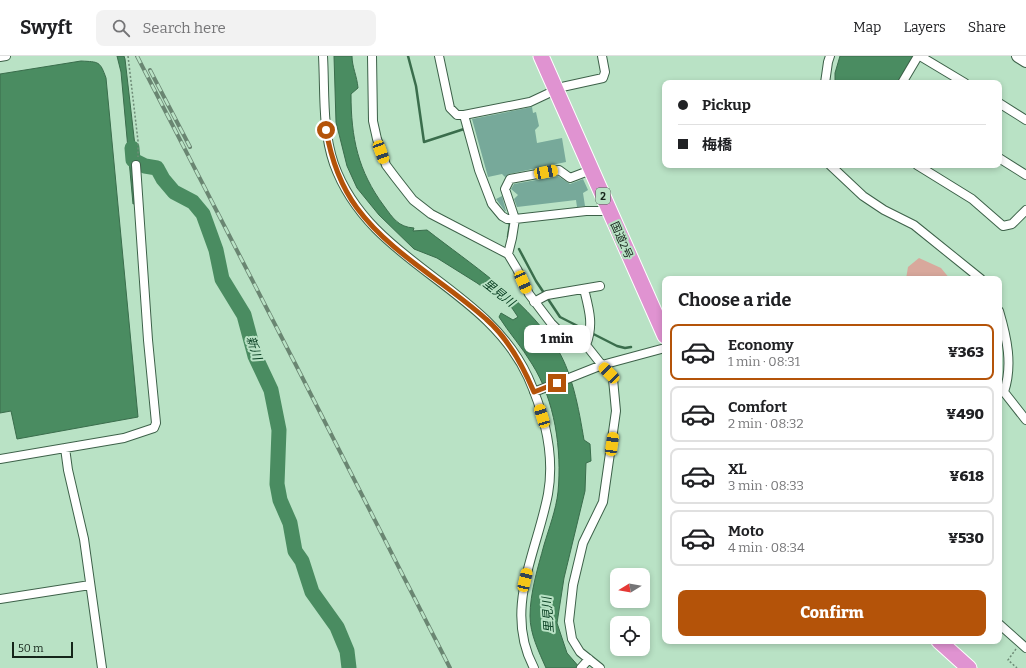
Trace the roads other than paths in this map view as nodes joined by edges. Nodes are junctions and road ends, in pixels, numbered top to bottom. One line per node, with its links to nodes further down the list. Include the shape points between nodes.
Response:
1 (6, 56): 10 (street)
2 (323, 56): 39 (street, via 326,130 334,163 347,193 384,239 487,320 519,361)
3 (372, 56): 28 (street, via 373,122 386,164 413,200 431,214)
4 (439, 56): 17 (street, via 450,108 457,115)
5 (541, 56): 15 (highway, 国道2号 / 2)
6 (602, 56): 15 (street, via 605,72 603,78)
7 (830, 56): 12 (street)
8 (919, 56): 13 (street); 14 (street)
9 (1018, 56): 11 (street)
10 (0, 57)
11 (1026, 61)
12 (825, 80)
13 (904, 80)
14 (960, 80)
15 (555, 89): 17 (street, via 530,102); 23 (highway, 国道2号 / 2)
16 (1002, 105): 18 (street)
17 (464, 115): 27 (street, via 492,204 502,216)
18 (1026, 120)
19 (1002, 160): 24 (street)
20 (136, 163): 41 (street, via 156,423 154,428 124,438)
21 (833, 168): 29 (street, via 863,196 914,225)
22 (922, 168): 26 (street, via 972,199 1003,226 1012,224)
23 (591, 170): 25 (highway, 国道2号 / 2); 27 (street, via 570,178 559,170 510,179 505,189)
24 (1026, 175)
25 (610, 211): 27 (street, via 586,211); 34 (highway, 国道2号 / 2)
26 (1024, 215)
27 (515, 219): 28 (street)
28 (508, 254): 32 (street)
29 (976, 276)
30 (600, 286): 31 (street)
31 (584, 289): 32 (street, via 545,296); 35 (street, via 591,321)
32 (534, 302): 35 (street, via 560,332)
33 (1002, 324): 38 (street, via 1009,356 1007,382)
34 (662, 329)
35 (586, 345): 37 (street)
36 (662, 349): 37 (street)
37 (598, 366): 39 (street); 48 (street, via 613,379 616,411 603,502 583,543 573,584 569,621 572,639)
38 (1002, 391): 40 (street)
39 (535, 392): 50 (street, via 548,439 549,474 544,511 522,594 523,637)
40 (1026, 420)
41 (65, 448): 42 (street); 43 (street, via 84,539)
42 (0, 459)
43 (90, 585): 44 (street); 49 (street)
44 (0, 599)
45 (1002, 627): 47 (street)
46 (942, 644): 52 (highway)
47 (1023, 646)
48 (585, 664): 51 (street)
49 (102, 668)
50 (534, 668)
51 (600, 668)
52 (969, 668)

